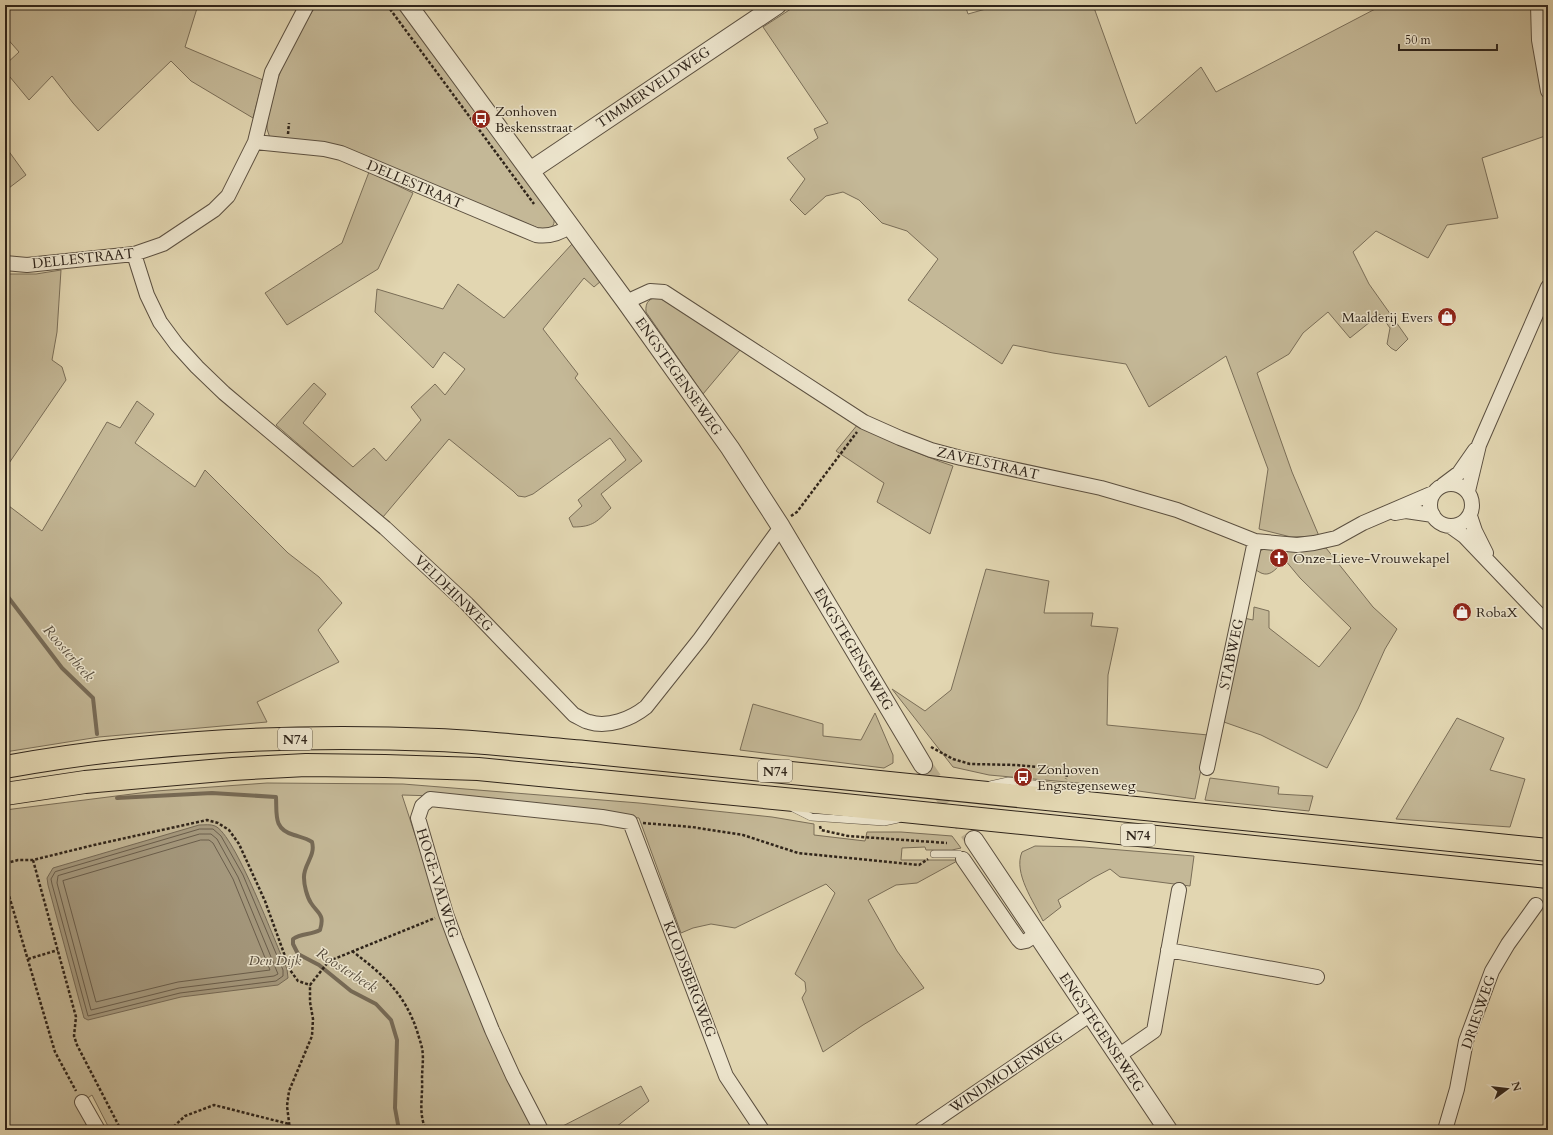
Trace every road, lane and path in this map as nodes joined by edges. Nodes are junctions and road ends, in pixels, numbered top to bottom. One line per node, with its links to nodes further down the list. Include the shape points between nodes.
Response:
1 (307, 5): 6 (street, DELLESTRAAT, via 272,72)
2 (408, 5): 7 (street, ENGSTEGENSEWEG)
3 (777, 5): 7 (street, TIMMERVELDWEG)
4 (1538, 5): 5 (street, via 1539,40)
5 (1548, 91)
6 (255, 142): 8 (street, DELLESTRAAT, via 341,153 536,235 560,233); 9 (street, DELLESTRAAT, via 228,196 214,210 163,244)
7 (530, 171): 8 (street, ENGSTEGENSEWEG)
8 (570, 226): 12 (street, ENGSTEGENSEWEG)
9 (134, 254): 10 (street, DELLESTRAAT, via 27,265); 21 (street, VELDHINWEG, via 147,295 160,322 196,367 386,528 467,604 574,715 589,722 605,724 622,720 646,707 700,639)
10 (5, 263)
11 (1548, 287): 14 (street)
12 (626, 302): 13 (street, ZAVELSTRAAT, via 650,291 664,292); 21 (street, ENGSTEGENSEWEG, via 730,448)
13 (864, 422): 21 (path, via 797,512 786,518); 22 (street, ZAVELSTRAAT, via 931,450 1101,488 1177,510)
14 (1479, 445): 15 (street, ZAVELSTRAAT, via 1459,473); 16 (street)
15 (1438, 489): 16 (street, via 1451,483); 17 (street, via 1430,502); 18 (street, ZAVELSTRAAT)
16 (1468, 491): 19 (street, ZAVELSTRAAT, via 1473,503)
17 (1433, 515): 18 (street, ZAVELSTRAAT, via 1406,512); 20 (street, ZAVELSTRAAT, via 1442,524)
18 (1381, 516): 22 (street, ZAVELSTRAAT, via 1336,538 1314,543 1298,545)
19 (1470, 516): 20 (street, via 1459,525); 23 (street, ZAVELSTRAAT)
20 (1450, 526): 23 (street, ZAVELSTRAAT, via 1464,536)
21 (781, 527): 26 (street, ENGSTEGENSEWEG)
22 (1255, 541): 28 (street, STABWEG)
23 (1491, 564): 24 (street, ZAVELSTRAAT)
24 (1548, 624)
25 (930, 745): 29 (path, via 953,760 970,764 1068,770)
26 (923, 765)
27 (5, 767): 34 (highway, N74, via 92,753 195,744 297,739 424,740 585,752)
28 (1207, 768)
29 (1065, 782)
30 (5, 794): 39 (highway, N74, via 85,782 226,769 306,765 478,769 921,812)
31 (630, 822): 35 (path, via 692,827 742,835 798,853 919,866); 43 (street, HOGE-VALWEG, via 430,799 422,806 418,818); 61 (street, KLODSBERGWEG, via 726,1076)
32 (819, 824): 36 (path, via 821,830 848,836 946,843 955,848)
33 (974, 840): 44 (street, ENGSTEGENSEWEG)
34 (1548, 850)
35 (934, 854): 36 (lane)
36 (961, 856): 44 (street, via 1018,939 1021,942 1026,941)
37 (33, 860): 38 (path, via 7,863); 45 (path); 50 (path, via 207,820 218,823 229,830 239,844 265,902 290,970 298,981)
38 (5, 869)
39 (1548, 878)
40 (5, 882): 48 (path)
41 (1178, 890): 46 (street)
42 (1536, 905): 64 (street, DRIESWEG, via 1492,972 1466,1041 1457,1090)
43 (446, 914): 47 (path); 60 (street, HOGE-VALWEG, via 492,1030)
44 (1037, 934): 51 (street, ENGSTEGENSEWEG)
45 (58, 950): 48 (path); 56 (path, via 76,1017 74,1036 77,1045)
46 (1168, 950): 49 (street); 52 (street, via 1154,1031)
47 (352, 952): 50 (path, via 329,962); 59 (path, via 386,978 401,996 413,1018 422,1048 421,1105)
48 (28, 960): 53 (path, via 55,1052)
49 (1317, 977)
50 (310, 985): 54 (path, via 312,1036 289,1091)
51 (1091, 1014): 52 (street, ENGSTEGENSEWEG); 62 (street, WINDMOLENWEG)
52 (1118, 1056): 63 (street, ENGSTEGENSEWEG)
53 (82, 1102): 55 (street)
54 (289, 1124): 57 (path, via 214,1105 185,1116); 58 (path)
55 (98, 1130)
56 (121, 1130)
57 (170, 1130)
58 (290, 1130)
59 (426, 1130)
60 (541, 1130)
61 (762, 1130)
62 (921, 1130)
63 (1168, 1130)
64 (1445, 1130)

